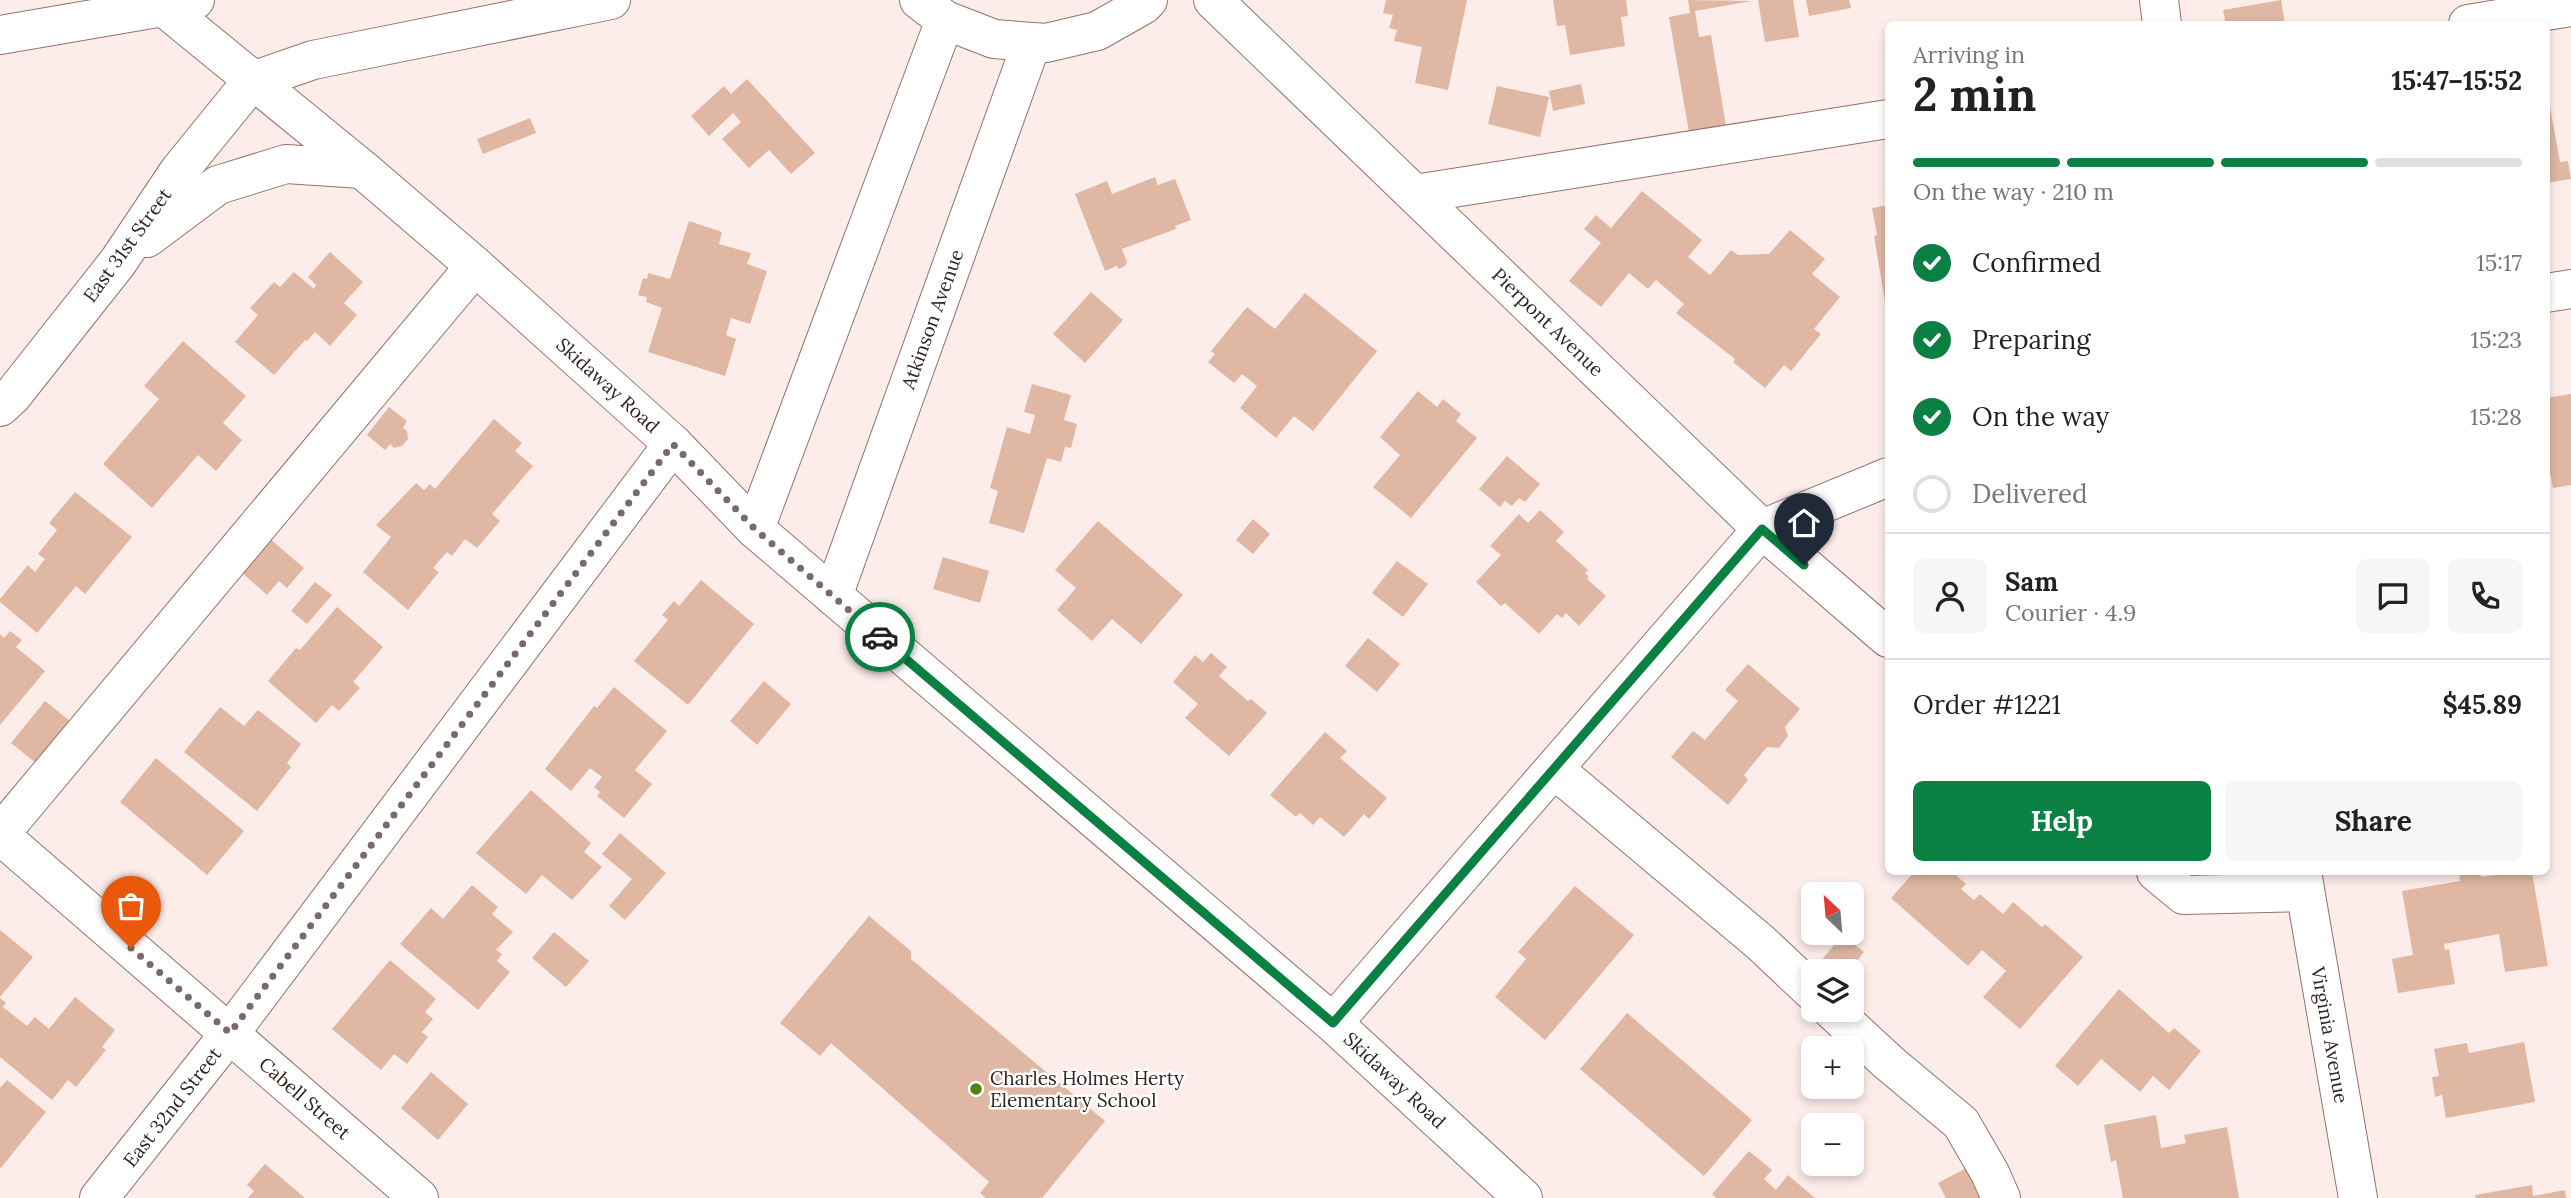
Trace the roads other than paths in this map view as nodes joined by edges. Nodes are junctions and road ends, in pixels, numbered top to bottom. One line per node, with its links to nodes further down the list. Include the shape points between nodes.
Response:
1 (611, 0): 12 (street, via 313,60)
2 (1148, 0): 11 (street, via 1097,31)
3 (1213, 0): 15 (street, Pierpont Avenue)
4 (2159, 0): 8 (street)
5 (171, 2): 10 (street); 12 (street, Skidaway Road)
6 (2571, 7): 9 (street)
7 (932, 10): 11 (street, via 994,39); 23 (street)
8 (2162, 21)
9 (2486, 21)
10 (0, 35)
11 (1032, 42): 25 (street, Atkinson Avenue)
12 (252, 81): 14 (street, Skidaway Road); 16 (street, East 31st Street, via 179,171)
13 (1885, 119): 15 (street)
14 (362, 169): 16 (street, via 286,164 218,185); 17 (street, Skidaway Road)
15 (1415, 194): 24 (street, Pierpont Avenue)
16 (118, 262): 20 (street, East 31st Street)
17 (475, 266): 21 (street, Skidaway Road); 28 (street)
18 (2571, 289): 19 (street)
19 (2550, 292)
20 (0, 407)
21 (673, 444): 23 (street, Skidaway Road); 34 (street, East 32nd Street)
22 (1885, 478): 24 (street)
23 (755, 529): 25 (street, Skidaway Road)
24 (1762, 529): 26 (street, Pierpont Avenue); 27 (street)
25 (833, 596): 33 (street, Skidaway Road)
26 (1885, 635)
27 (1553, 769): 31 (street); 33 (street)
28 (3, 844): 34 (street, Cabell Street)
29 (2161, 875): 30 (street, via 2184,895)
30 (2303, 882): 39 (street, Virginia Avenue)
31 (1801, 981)
32 (1845, 1022): 38 (street, via 1961,1123)
33 (1333, 1023): 37 (street, Skidaway Road)
34 (230, 1033): 35 (street, East 32nd Street); 36 (street, Cabell Street)
35 (99, 1198)
36 (419, 1198)
37 (1523, 1198)
38 (2001, 1198)
39 (2358, 1198)

